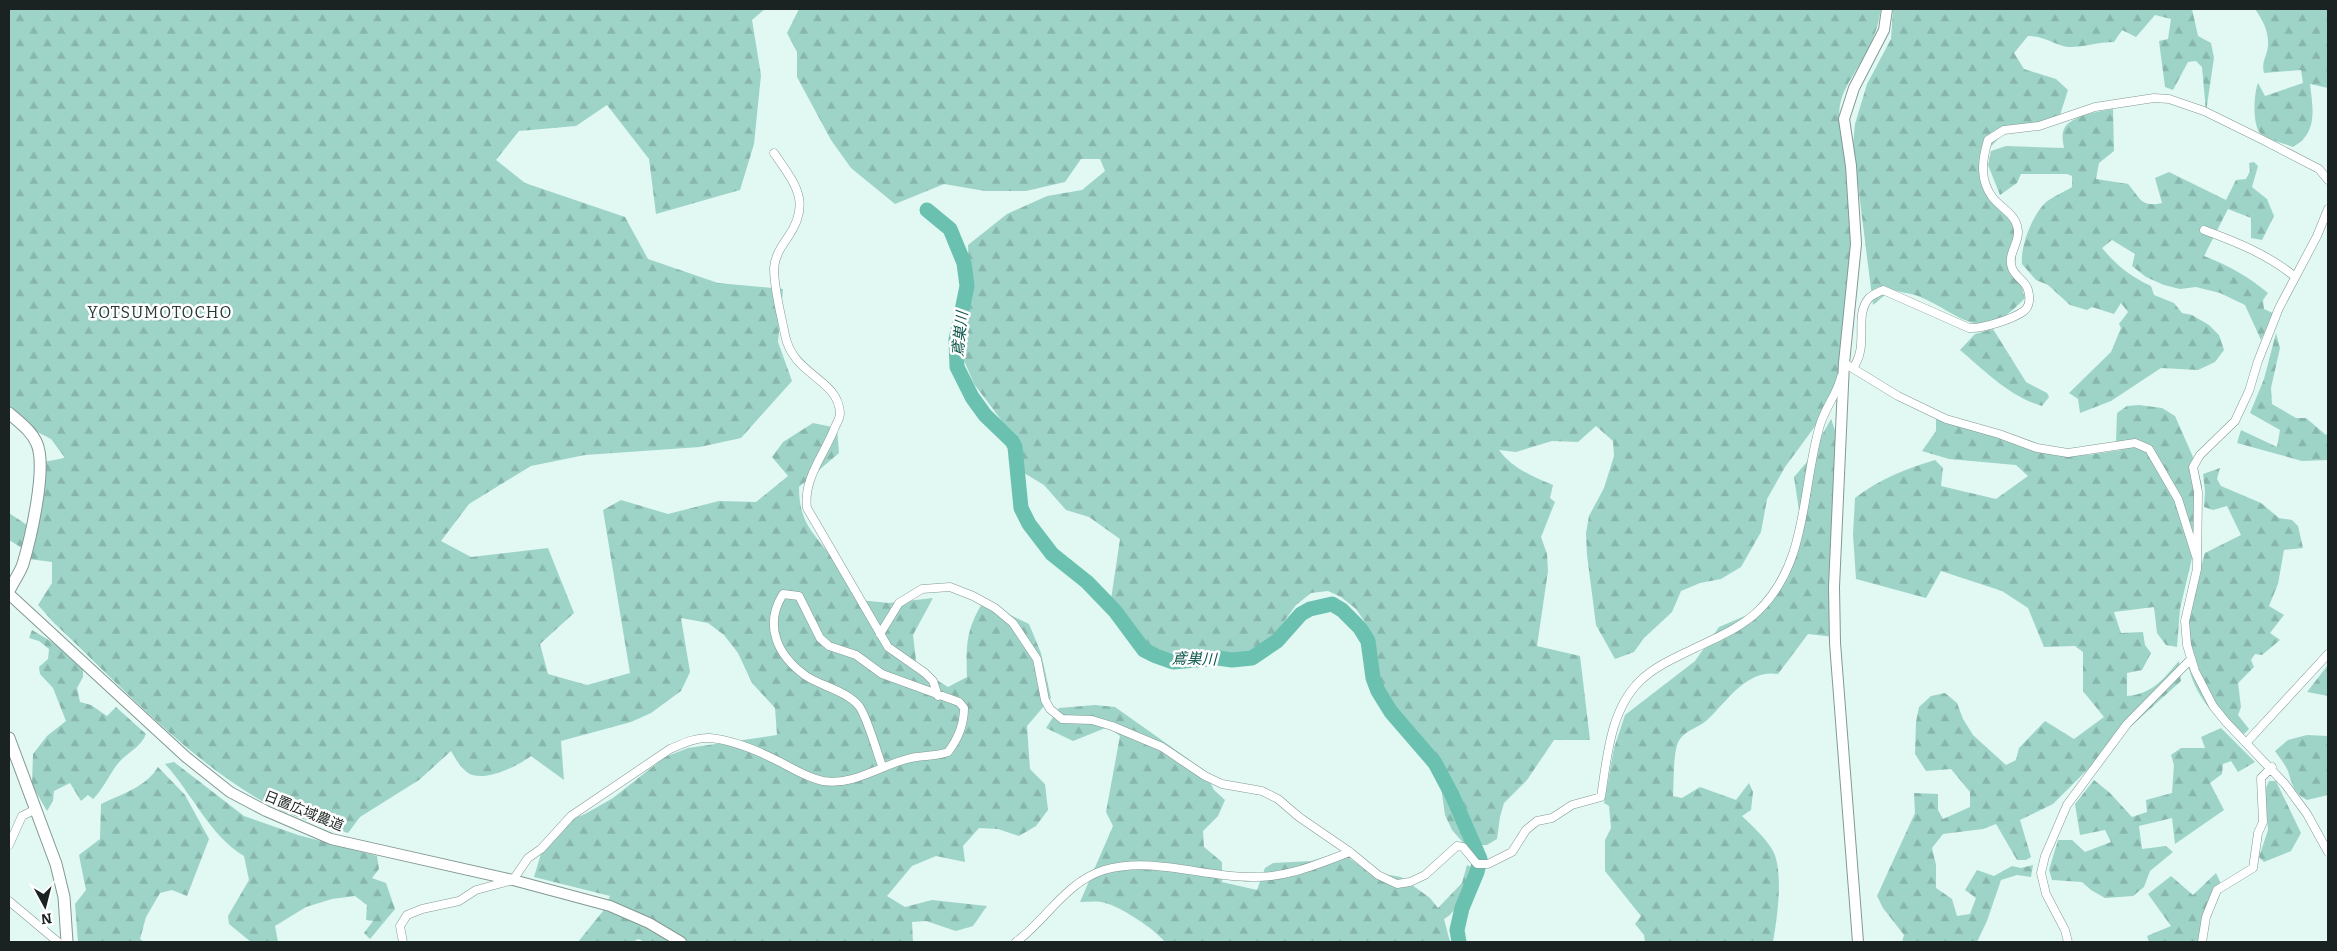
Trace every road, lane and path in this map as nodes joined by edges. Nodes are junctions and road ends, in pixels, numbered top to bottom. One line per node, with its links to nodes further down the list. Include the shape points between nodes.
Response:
1 (1887, 9): 7 (street, via 1884,30 1854,88 1844,119 1856,244)
2 (774, 153): 11 (street, via 798,188 801,211 797,225 777,253 774,268 786,339 794,360 835,394 840,415 811,476 807,508)
3 (2328, 180): 7 (street, via 2319,169 2263,140 2204,111 2169,99 2154,98 2096,107 2039,126 2004,130 1988,140 1982,170 1992,198 2014,219 2018,232 2010,256 2012,270 2028,287 2030,302 2025,310 1980,328 1969,328 1883,290 1869,298 1860,320 1864,334 1860,359)
4 (2328, 208): 6 (street, via 2317,236)
5 (2204, 230): 6 (street, via 2276,261)
6 (2294, 276): 9 (street, via 2235,421 2200,455 2194,467 2198,492)
7 (1849, 366): 9 (street, via 1898,396 1946,419 2037,448 2068,453 2135,443 2149,448 2178,499); 21 (street, via 1826,406 1819,427 1797,545 1779,586 1758,612 1743,623 1640,680 1618,717 1601,797 1572,805 1552,818 1536,821 1512,852 1488,864 1477,864 1463,847 1457,846 1425,875 1410,882 1397,884 1388,881); 30 (street, via 1834,587 1835,644)
8 (9, 413): 10 (main road, via 25,426 41,457 35,513 22,565)
9 (2196, 556): 13 (street, via 2197,569 2185,621)
10 (9, 593): 23 (street, 日置広域農道, via 186,758 230,792 331,839)
11 (880, 634): 14 (street, via 888,647 929,677); 21 (street, via 899,603 922,589 950,587 972,596 995,608 1023,634 1037,659 1045,700 1062,719 1092,720 1112,726 1162,746 1204,776 1222,784 1262,791 1278,799)
12 (2328, 654): 16 (street)
13 (2191, 659): 16 (street, via 2213,706); 31 (street, via 2127,724 2067,805 2041,873 2046,894)
14 (938, 696): 17 (street, via 959,702 964,708 958,736 948,752); 17 (street, via 882,674 856,655 829,646 820,638 799,596 783,594 777,603 772,627 780,647 807,676 844,694 859,707)
15 (9, 738): 19 (main road)
16 (2246, 743): 18 (street)
17 (882, 766): 23 (street, via 855,778 823,781 729,742 709,738 686,742 670,749 571,816 541,849 528,858)
18 (2272, 767): 22 (street, via 2307,814); 32 (street, via 2261,778 2263,822 2258,833 2253,868 2217,890 2206,917)
19 (36, 809): 20 (street, via 22,816); 26 (main road, via 64,897)
20 (9, 845)
21 (1350, 852): 29 (street, via 1298,872 1253,877 1165,866 1104,870 1067,892)
22 (2328, 852)
23 (513, 880): 27 (street, via 476,890 459,901 407,915 400,926); 28 (street, 日置広域農道, via 625,911)
24 (9, 901): 25 (street)
25 (58, 942)
26 (68, 942)
27 (403, 942)
28 (681, 942)
29 (1016, 942)
30 (1858, 942)
31 (2068, 942)
32 (2202, 942)

